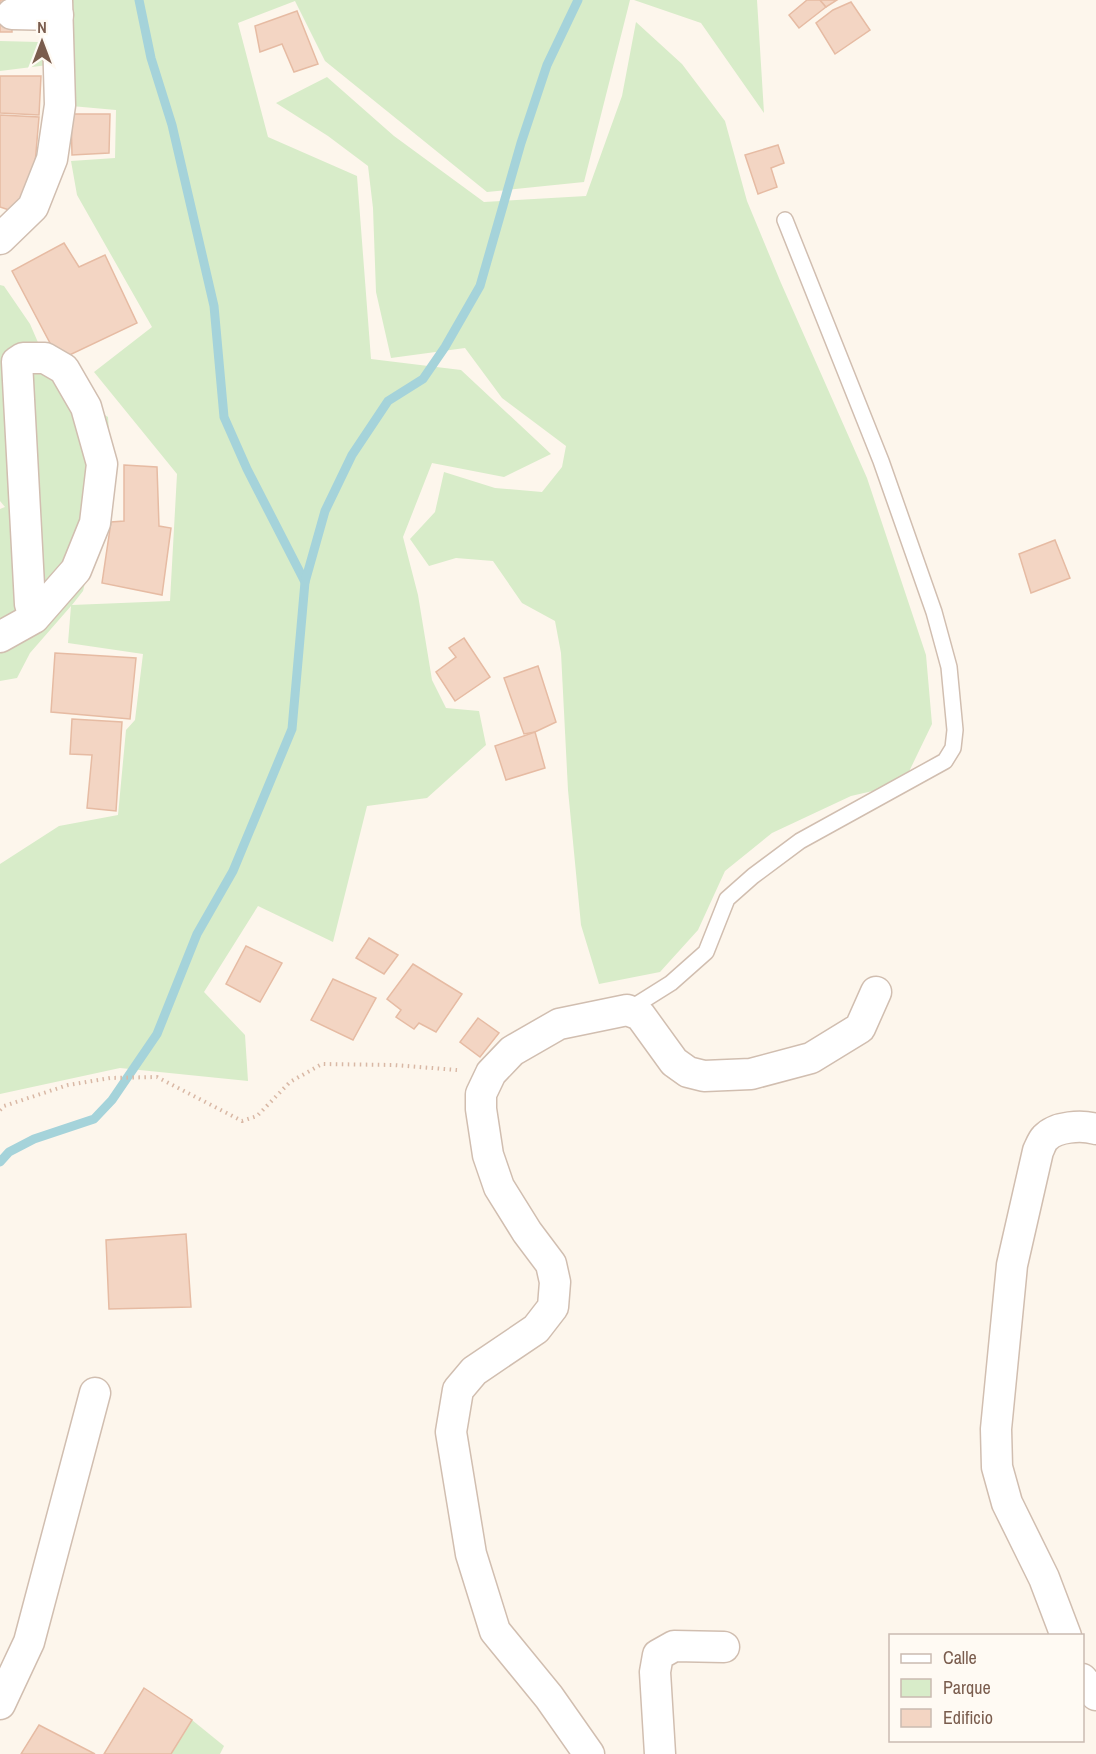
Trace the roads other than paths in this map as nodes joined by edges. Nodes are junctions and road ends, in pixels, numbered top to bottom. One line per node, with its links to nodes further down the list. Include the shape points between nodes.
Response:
1 (57, 8): 2 (street); 4 (street, via 60,105 52,159 33,207)
2 (12, 14)
3 (785, 220): 8 (lane, via 881,461 934,612 949,667 953,748 945,761 800,841 753,876 727,898 706,952 671,983)
4 (0, 239)
5 (34, 618): 5 (street, via 76,570 95,523 102,464 86,407 64,369 45,358 23,358 17,362 30,604); 6 (street)
6 (0, 637)
7 (876, 992): 8 (street, via 860,1028 810,1058 751,1074 704,1076 688,1072 674,1062 640,1015)
8 (627, 1010): 16 (street, via 559,1024 512,1051 491,1073 481,1094 488,1155 499,1187 551,1264 555,1282 553,1307 536,1329 474,1371 458,1390 451,1432 471,1554 495,1631)
9 (1096, 1129): 11 (street, via 1083,1125 1057,1131 1045,1138 1038,1151 1012,1265 996,1429 997,1467 1007,1503 1044,1578)
10 (95, 1393): 15 (street, via 29,1642)
11 (1066, 1634)
12 (724, 1647): 17 (street, via 674,1646 658,1655 655,1672)
13 (1084, 1680): 14 (street)
14 (1096, 1695)
15 (0, 1704)
16 (589, 1754)
17 (660, 1754)

